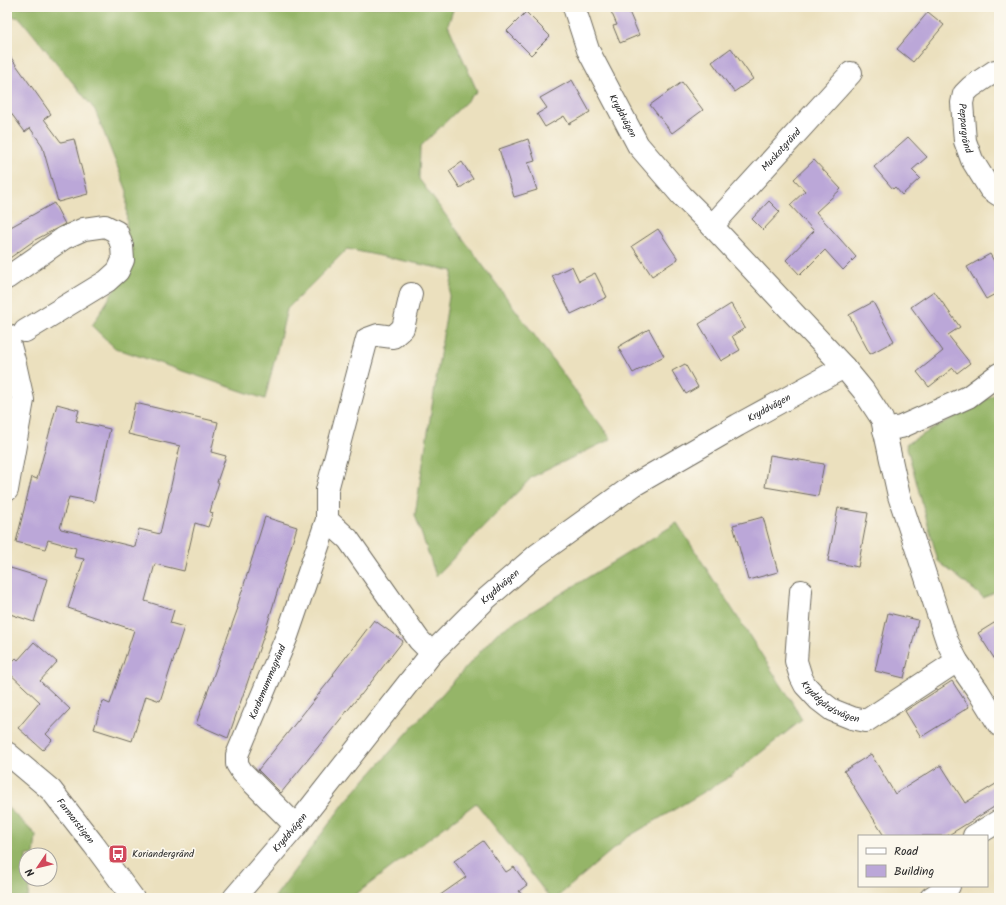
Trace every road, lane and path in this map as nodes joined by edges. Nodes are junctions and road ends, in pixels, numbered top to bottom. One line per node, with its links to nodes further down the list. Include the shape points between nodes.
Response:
1 (574, 7): 5 (street, Kryddvägen, via 588,50 638,145)
2 (851, 73): 5 (street, Muskotgränd)
3 (999, 73): 4 (street, Peppargränd, via 995,71 971,88 964,94 962,103 965,141 972,160 990,189)
4 (999, 195)
5 (712, 226): 9 (street, Kryddvägen)
6 (7, 278): 8 (street, via 64,238 84,229 105,226 117,232 122,246 124,260 118,271 107,281)
7 (411, 294): 13 (street, Kardemummagränd, via 403,328 393,337 378,335 367,339 327,490)
8 (16, 333): 12 (street, via 15,364 23,400)
9 (844, 367): 11 (street, Kryddvägen, via 882,419); 15 (street, Kryddvägen, via 634,485 537,555 486,598)
10 (999, 374): 11 (street, via 968,397 901,427)
11 (884, 430): 16 (street, via 899,496 947,641)
12 (7, 490)
13 (327, 520): 15 (street, via 348,539 419,640); 20 (street, Kardemummagränd, via 287,636 237,755 237,764 242,772)
14 (801, 591): 16 (street, Kryddgårdsvägen, via 796,661 805,685 832,710 866,721)
15 (432, 653): 20 (street, Kryddvägen)
16 (957, 661): 17 (street)
17 (999, 725)
18 (7, 753): 23 (street, Farmarstigen, via 51,790)
19 (999, 821): 21 (street)
20 (296, 826): 24 (street, Kryddvägen)
21 (976, 835)
22 (948, 887): 25 (street)
23 (133, 898)
24 (234, 898)
25 (931, 898)

